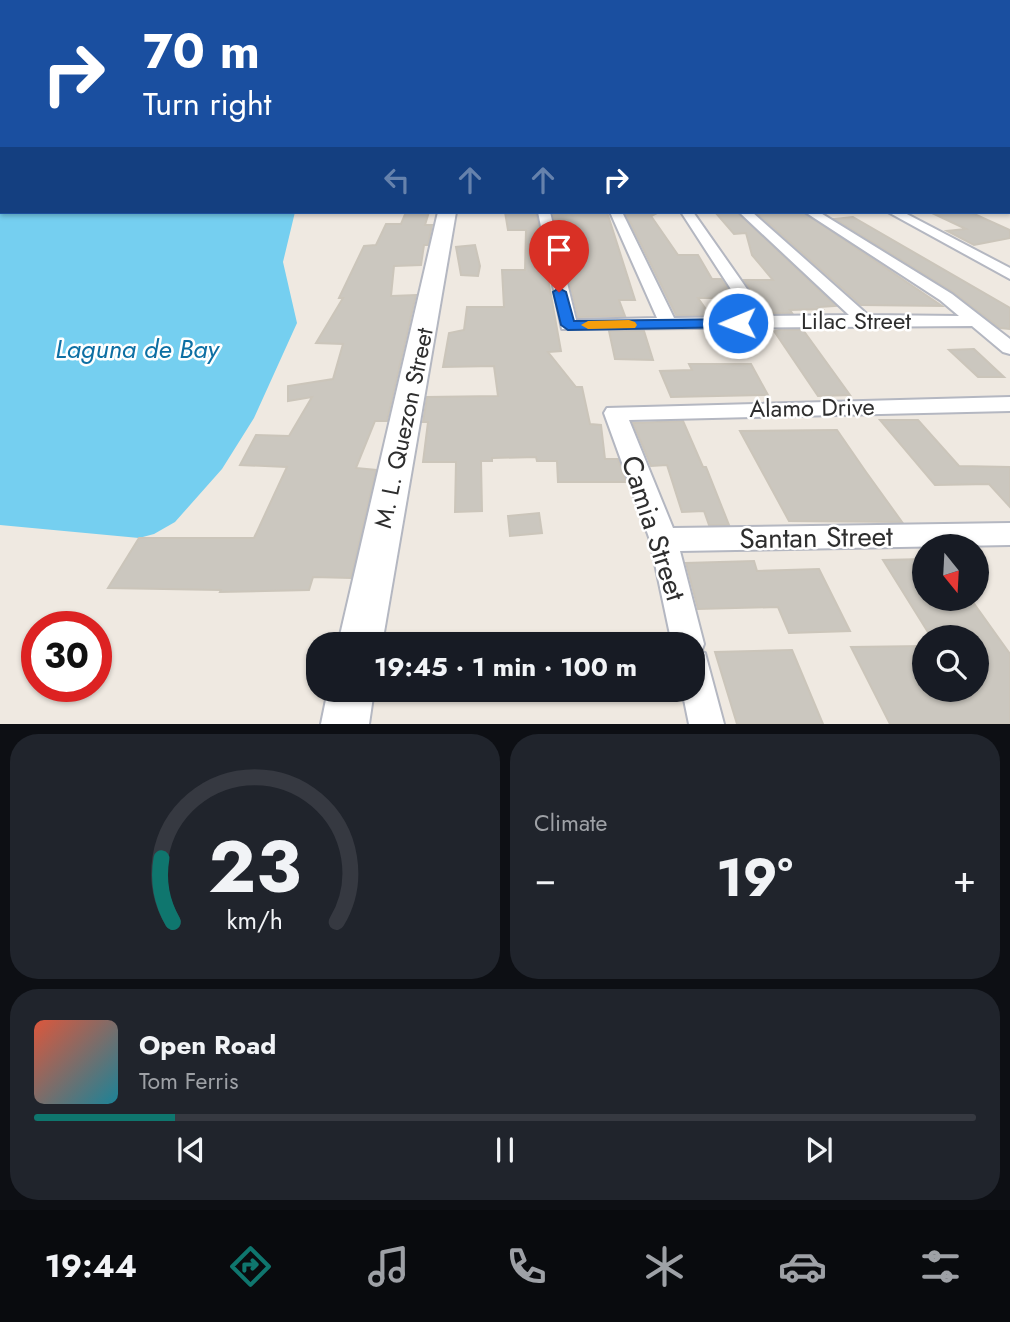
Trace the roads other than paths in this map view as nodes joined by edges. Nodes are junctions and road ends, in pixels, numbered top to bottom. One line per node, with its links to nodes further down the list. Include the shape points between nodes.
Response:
1 (447, 214): 9 (main road, M. L. Quezon Street)
2 (544, 214): 13 (street, Lilac Street, via 568,325)
3 (617, 214): 13 (street)
4 (688, 214): 12 (street)
5 (747, 214): 10 (street)
6 (814, 214): 11 (street, via 947,297)
7 (898, 214): 8 (street)
8 (1010, 274)
9 (436, 277): 19 (main road, M. L. Quezon Street)
10 (864, 320): 11 (street, Lilac Street); 12 (street, Lilac Street)
11 (976, 321): 14 (street)
12 (761, 322): 13 (street, Lilac Street)
13 (668, 324)
14 (1010, 348)
15 (1010, 404): 16 (street, Alamo Drive)
16 (615, 413): 18 (street, Camia Street)
17 (1010, 534): 18 (street, Santan Street)
18 (664, 540): 20 (street, Camia Street)
19 (362, 632)
20 (685, 632)
21 (349, 702): 23 (main road)
22 (702, 702): 24 (street)
23 (345, 723)
24 (707, 723)

